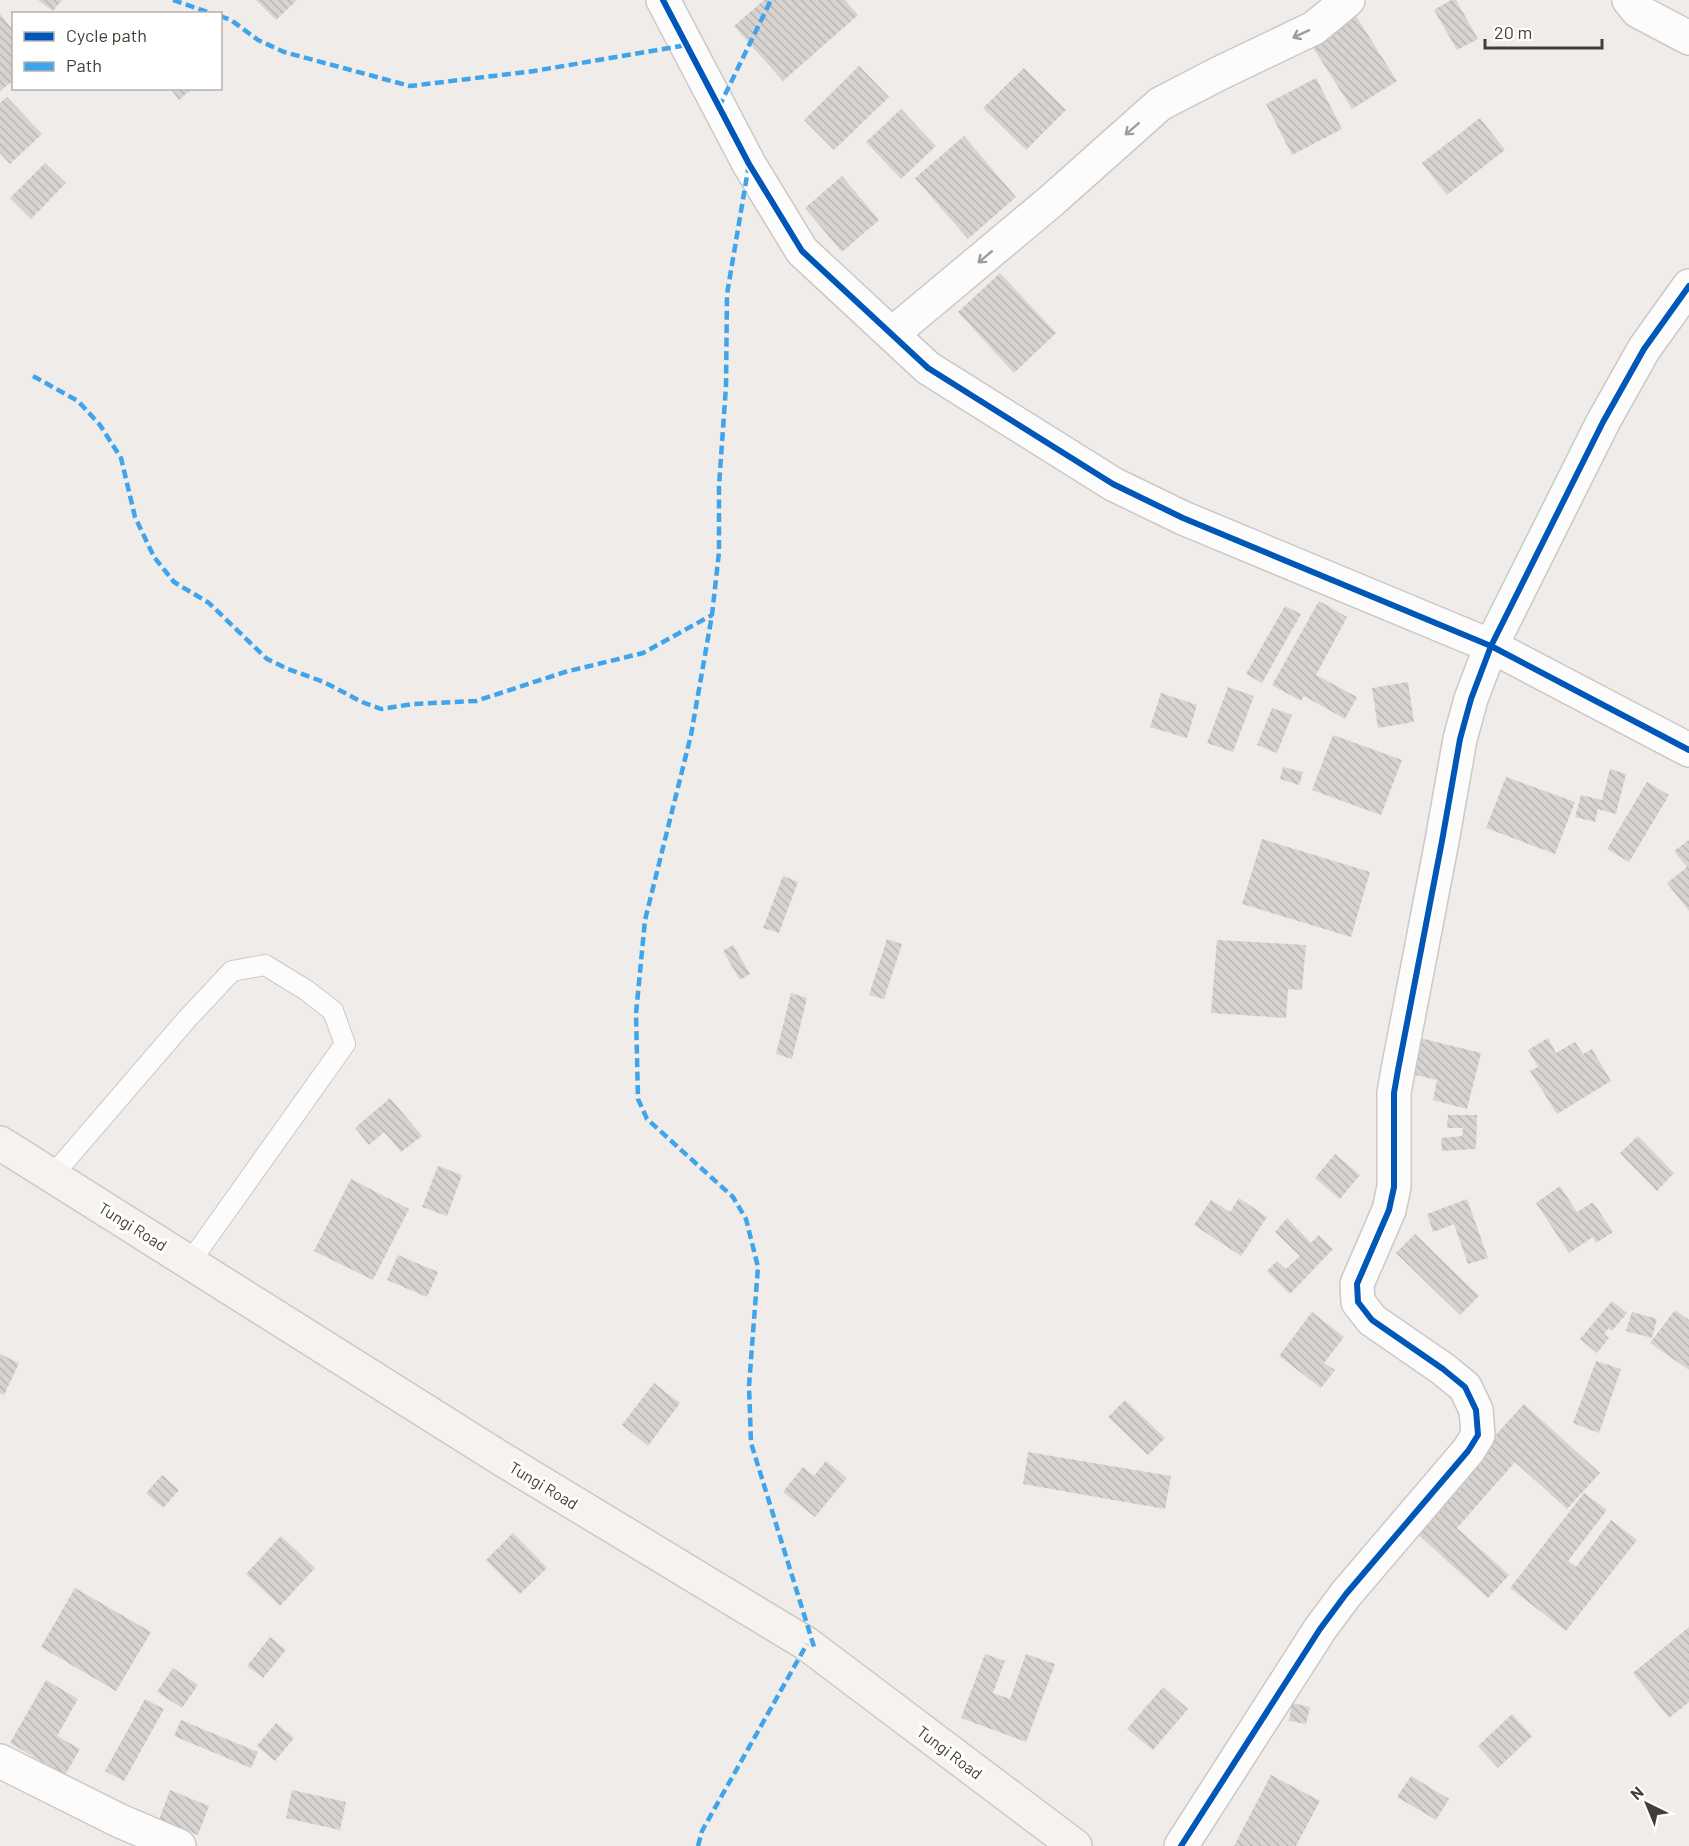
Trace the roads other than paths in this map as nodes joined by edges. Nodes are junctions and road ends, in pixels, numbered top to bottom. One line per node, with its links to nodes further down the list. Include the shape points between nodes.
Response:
1 (663, 0): 6 (street, via 749,164 802,251)
2 (1348, 0): 6 (street, one-way to 6, via 1314,28 1160,104)
3 (1629, 0): 4 (street, via 1638,11)
4 (1689, 38)
5 (1689, 286): 7 (street, via 1644,349 1603,422)
6 (892, 334): 7 (street, via 928,368 1113,484 1183,518)
7 (1491, 646): 8 (street); 15 (street, via 1460,739 1398,1070 1394,1093 1394,1187 1389,1210 1357,1284 1358,1302 1372,1320 1465,1387 1476,1410 1478,1435 1320,1629)
8 (1689, 750)
9 (0, 1143): 10 (main road, Tungi Road)
10 (52, 1176): 11 (main road, Tungi Road); 11 (lane, via 232,971 265,965 306,990 333,1011 345,1044)
11 (190, 1262): 14 (main road, Tungi Road, via 500,1458 807,1644)
12 (0, 1761): 13 (street)
13 (179, 1846)
14 (1075, 1846)
15 (1181, 1846)

